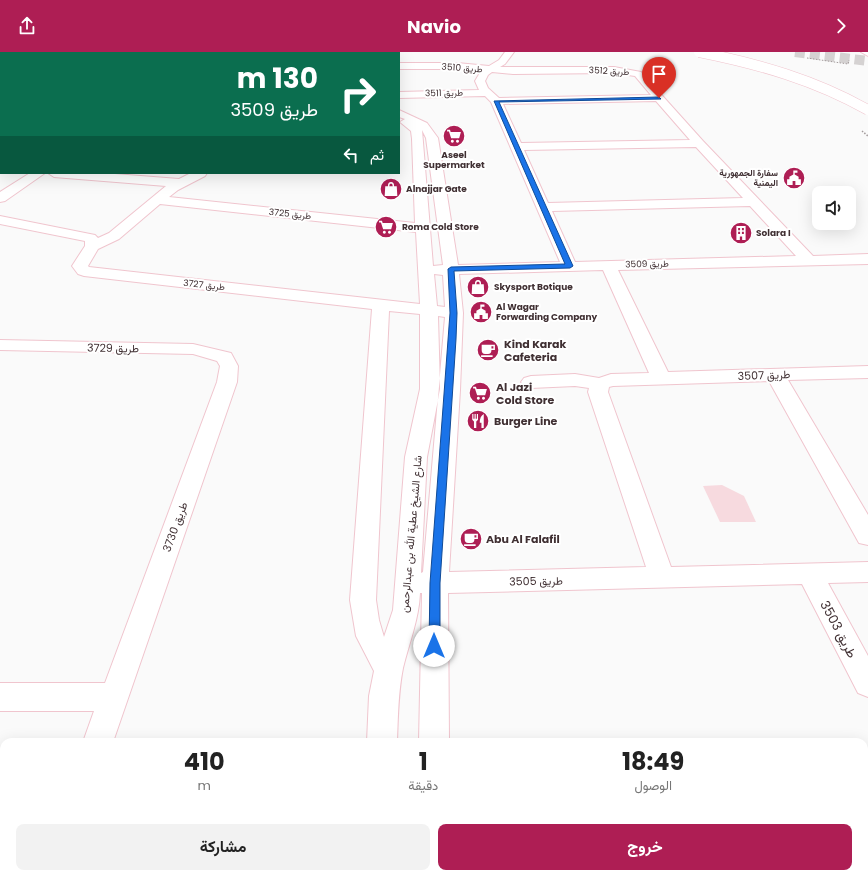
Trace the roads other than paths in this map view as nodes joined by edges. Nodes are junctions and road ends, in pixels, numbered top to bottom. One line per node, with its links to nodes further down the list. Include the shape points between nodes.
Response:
1 (510, 52): 6 (main road, via 502,62)
2 (698, 52): 10 (main road, bridge, via 753,63 808,80 842,94)
3 (865, 52): 4 (main road)
4 (868, 53)
5 (400, 66): 6 (main road, طريق 3510, via 457,66)
6 (488, 70): 8 (main road, طريق 3510, via 480,81 483,89); 9 (main road, طريق 3512, via 631,72 643,78)
7 (400, 95): 8 (main road, طريق 3511)
8 (492, 97): 9 (main road, طريق 3511); 14 (main road, طريق 3510)
9 (659, 98): 13 (main road, طريق 3512)
10 (868, 110)
11 (400, 114): 12 (main road)
12 (411, 123): 25 (main road, شارع الشيخ عطية الله بن عبدالرحمن, via 418,139 411,164); 31 (main road, via 431,133 434,143)
13 (699, 143): 14 (main road); 22 (main road, طريق 3512)
14 (518, 147): 23 (main road, طريق 3510)
15 (37, 174): 20 (main road)
16 (73, 174): 18 (main road)
17 (199, 174): 19 (main road)
18 (110, 176): 19 (main road)
19 (180, 183): 21 (main road)
20 (0, 198)
21 (157, 200): 25 (main road, طريق 3725); 26 (main road, via 114,236)
22 (754, 202): 23 (main road); 27 (main road, طريق 3512)
23 (544, 207): 30 (main road, طريق 3510)
24 (0, 220): 26 (main road, via 83,235 90,238)
25 (422, 228): 32 (main road, شارع الشيخ عطية الله بن عبدالرحمن)
26 (92, 246): 33 (main road, طريق 3727, via 80,266 93,273)
27 (808, 260): 28 (main road, طريق 3509); 29 (main road, طريق 3509)
28 (867, 260)
29 (608, 265): 30 (main road, طريق 3509); 40 (main road)
30 (570, 266): 31 (main road, طريق 3509)
31 (451, 269): 32 (main road, طريق 3509); 35 (main road)
32 (426, 270): 34 (main road, شارع الشيخ عطية الله بن عبدالرحمن)
33 (381, 305): 34 (main road, طريق 3727); 49 (main road, via 363,600 369,635 376,652)
34 (429, 310): 35 (main road, طريق 3727); 47 (main road, شارع الشيخ عطية الله بن عبدالرحمن, via 430,389 416,463 411,509)
35 (454, 313): 48 (main road)
36 (0, 345): 37 (main road, طريق 3729, via 192,349)
37 (224, 357): 52 (main road, طريق 3730, via 229,366 227,382)
38 (868, 372): 39 (main road, طريق 3507)
39 (775, 375): 40 (main road, طريق 3507); 43 (main road)
40 (661, 378): 42 (main road, طريق 3507, via 611,380)
41 (531, 382): 42 (main road, طريق 3507, via 575,380)
42 (600, 384): 46 (main road, via 598,392)
43 (868, 536)
44 (868, 572): 45 (main road, طريق 3505)
45 (810, 574): 46 (main road, طريق 3505); 50 (main road, طريق 3503)
46 (662, 578): 48 (main road, طريق 3505)
47 (409, 583): 48 (main road, طريق 3505); 49 (main road, شارع الشيخ عطية الله بن عبدالرحمن, via 406,610)
48 (435, 583): 55 (main road)
49 (389, 668): 54 (main road, شارع الشيخ عطية الله بن عبدالرحمن, via 384,696)
50 (868, 684)
51 (0, 697): 52 (main road)
52 (114, 697): 53 (main road, طريق 3730)
53 (99, 738)
54 (382, 738)
55 (434, 738)

